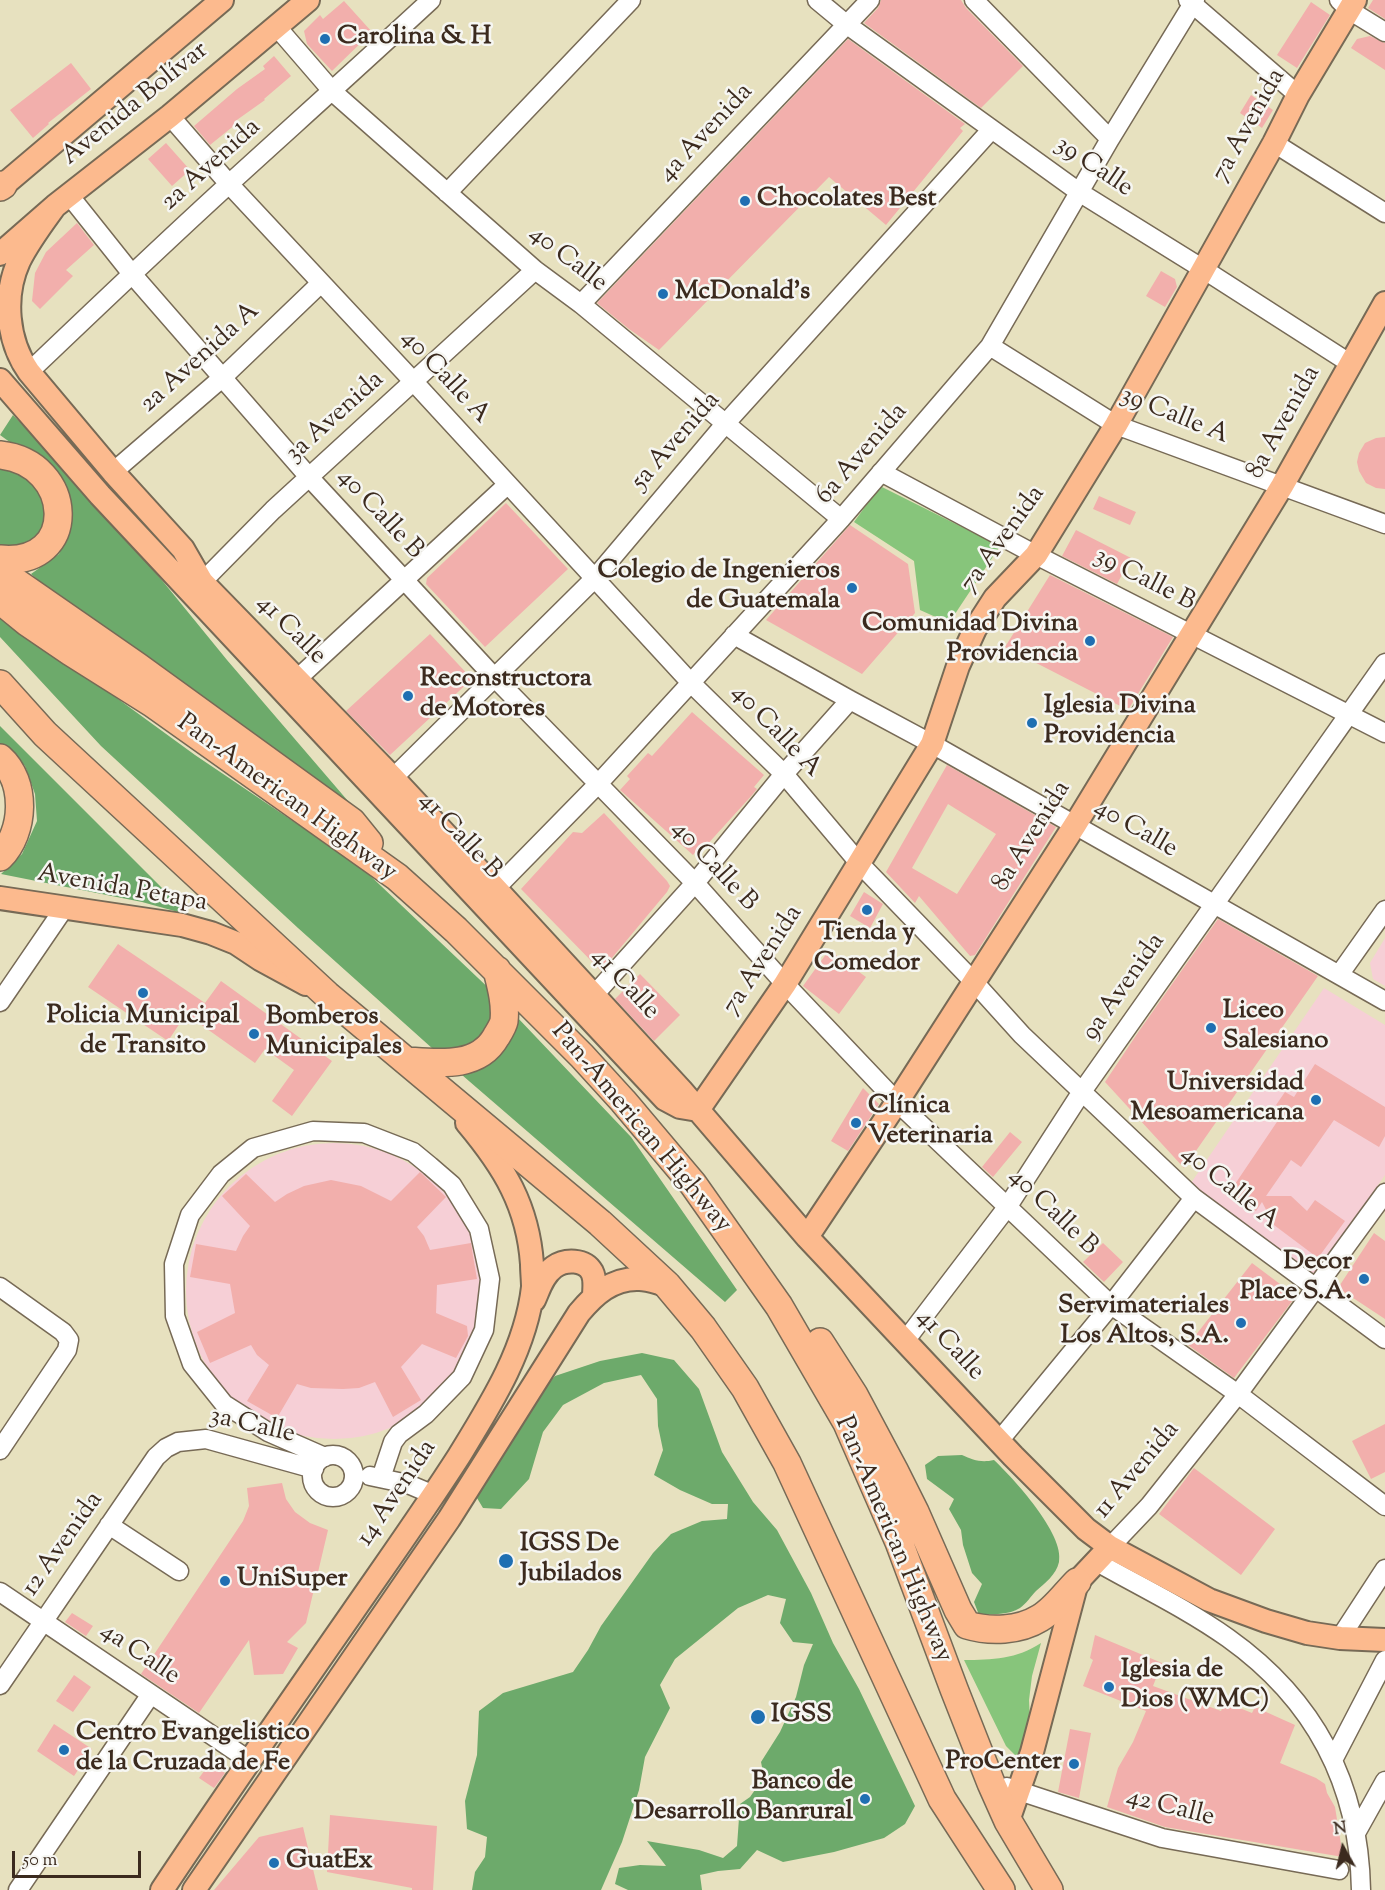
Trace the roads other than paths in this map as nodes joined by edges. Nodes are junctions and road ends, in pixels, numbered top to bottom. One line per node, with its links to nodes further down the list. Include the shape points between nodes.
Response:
1 (222, 0): 20 (main road, Avenida Bolívar)
2 (308, 0): 11 (main road, Avenida Bolívar)
3 (431, 0): 13 (street, 2a Avenida)
4 (631, 0): 22 (street)
5 (817, 0): 10 (street, 39 Calle)
6 (870, 0): 10 (street, 4a Avenida)
7 (974, 0): 17 (street)
8 (1192, 2): 14 (street); 17 (street, 6a Avenida)
9 (1347, 3): 12 (street); 14 (main road, 7a Avenida)
10 (846, 24): 16 (street, 39 Calle); 31 (street, 4a Avenida)
11 (276, 27): 13 (street, 40 Calle); 15 (main road, Avenida Bolívar)
12 (1385, 32)
13 (333, 92): 19 (street, 2a Avenida); 22 (street, 40 Calle)
14 (1298, 95): 18 (main road, 7a Avenida)
15 (170, 116): 19 (street, 40 Calle A); 23 (main road, Avenida Bolívar)
16 (991, 130): 21 (street, 39 Calle); 39 (street, 5a Avenida)
17 (1110, 139): 21 (street, 6a Avenida)
18 (1274, 143): 24 (street); 26 (main road, 7a Avenida)
19 (229, 184): 28 (street, 2a Avenida); 29 (street, 40 Calle A)
20 (1, 187)
21 (1079, 192): 26 (street, 39 Calle); 32 (street, 6a Avenida)
22 (447, 193): 27 (street, 40 Calle)
23 (62, 200): 25 (main road, Avenida Bolívar); 28 (street, 40 Calle B); 35 (main road, 41 Calle, via 23,254 12,286 14,343)
24 (1385, 213)
25 (0, 254)
26 (1203, 269): 33 (street, 39 Calle); 40 (main road, 7a Avenida)
27 (535, 270): 31 (street, 40 Calle); 38 (street, 3a Avenida)
28 (132, 274): 35 (street, 2a Avenida); 36 (street, 40 Calle B)
29 (321, 283): 36 (street, 2a Avenida A); 38 (street, 40 Calle A)
30 (1385, 303): 33 (main road, 8a Avenida)
31 (581, 304): 39 (street, 40 Calle)
32 (990, 346): 40 (street, 39 Calle A); 43 (street, 6a Avenida)
33 (1351, 364): 46 (main road, 8a Avenida)
34 (0, 366): 54 (main road)
35 (29, 372): 42 (main road, 41 Calle)
36 (222, 378): 42 (street, 2a Avenida A); 44 (street, 40 Calle B)
37 (0, 380): 54 (main road, via 100,495)
38 (414, 381): 44 (street, 3a Avenida); 45 (street, 40 Calle A)
39 (725, 424): 47 (street, 40 Calle); 52 (street, 5a Avenida)
40 (1116, 425): 46 (street, 39 Calle A); 49 (main road, 7a Avenida)
41 (0, 455): 50 (highway, via 17,458 39,471 53,488 58,507 53,536 41,550 22,559)
42 (113, 472): 54 (main road, 41 Calle, via 183,549)
43 (881, 472): 47 (street, 6a Avenida); 49 (street, 39 Calle B)
44 (309, 477): 53 (street, 40 Calle B); 54 (street, 3a Avenida)
45 (507, 485): 52 (street, 40 Calle A); 53 (street)
46 (1282, 486): 48 (street, 39 Calle A); 57 (main road, 8a Avenida)
47 (841, 519): 56 (street, 6a Avenida)
48 (1385, 524)
49 (1036, 555): 57 (street, 39 Calle B); 68 (main road, 7a Avenida, via 995,598 975,629)
50 (0, 559)
51 (0, 571): 76 (highway, via 352,822)
52 (595, 578): 59 (street, 5a Avenida); 61 (street, 40 Calle A)
53 (405, 580): 59 (street, 40 Calle B); 60 (street)
54 (194, 585): 60 (main road, 41 Calle); 95 (main road, 41 Calle B, via 665,1099)
55 (0, 600): 76 (highway, Pan-American Highway)
56 (734, 634): 61 (street, 6a Avenida); 63 (street, 40 Calle)
57 (1193, 634): 65 (street, 39 Calle B); 73 (main road, 8a Avenida)
58 (1385, 663): 65 (street, 9a Avenida)
59 (494, 678): 71 (street, 5a Avenida); 72 (street, 40 Calle B)
60 (297, 679): 71 (main road, 41 Calle)
61 (691, 683): 70 (street, 40 Calle A); 72 (street, 6a Avenida)
62 (0, 684): 67 (highway)
63 (850, 700): 68 (street, 40 Calle); 70 (street)
64 (0, 708): 67 (highway)
65 (1349, 714): 66 (street, 39 Calle B); 80 (street, 9a Avenida)
66 (1385, 733)
67 (45, 734): 87 (highway)
68 (932, 744): 73 (street, 40 Calle); 75 (main road, 7a Avenida)
69 (0, 758): 74 (highway, via 15,782 19,822)
70 (784, 774): 75 (street, 40 Calle A); 77 (street)
71 (393, 778): 78 (main road, 41 Calle)
72 (598, 784): 77 (street, 40 Calle B); 78 (street, 6a Avenida)
73 (1075, 825): 80 (street, 40 Calle); 85 (main road, 8a Avenida)
74 (0, 857)
75 (860, 864): 85 (street, 40 Calle A); 86 (main road, 7a Avenida)
76 (397, 877): 83 (highway, Pan-American Highway)
77 (695, 883): 86 (street, 40 Calle B); 88 (street)
78 (496, 888): 88 (main road, 41 Calle)
79 (0, 898): 81 (main road, Avenida Petapa)
80 (1215, 904): 84 (street, 40 Calle); 92 (street, 9a Avenida)
81 (65, 907): 87 (main road, Avenida Petapa, via 212,933); 90 (street)
82 (1385, 909): 84 (street)
83 (497, 970): 91 (highway, via 504,1023 493,1042 477,1056 452,1064); 105 (highway, Pan-American Highway, via 582,1056 693,1184)
84 (1339, 975): 89 (street, 40 Calle)
85 (975, 983): 92 (street, 40 Calle A); 94 (main road, 8a Avenida)
86 (785, 984): 94 (street, 40 Calle B); 95 (main road, 7a Avenida)
87 (327, 995): 91 (highway)
88 (594, 995): 95 (main road, 41 Calle)
89 (1385, 1001)
90 (0, 1002)
91 (406, 1061): 93 (highway)
92 (1082, 1093): 97 (street, 40 Calle A); 98 (street, 9a Avenida)
93 (452, 1099): 100 (highway, via 600,1223); 106 (main road, 14 Avenida, via 492,1153 521,1206 531,1247 533,1285)
94 (897, 1102): 98 (street, 40 Calle B); 99 (main road, 8a Avenida)
95 (698, 1110): 99 (main road, 41 Calle)
96 (1385, 1193): 102 (street, 11 Avenida)
97 (1194, 1198): 102 (street, 40 Calle A); 104 (street)
98 (1008, 1206): 104 (street, 40 Calle B); 108 (street, 9a Avenida)
99 (807, 1237): 108 (main road, 41 Calle)
100 (667, 1285): 103 (main road, via 626,1280); 143 (highway, via 745,1388 787,1463 942,1799)
101 (0, 1287): 113 (street, via 69,1340 67,1350)
102 (1316, 1289): 107 (street, 40 Calle A); 109 (street, 11 Avenida)
103 (594, 1296): 106 (main road, via 591,1270 576,1261 564,1262 544,1278); 142 (main road, via 579,1313 449,1519)
104 (1111, 1305): 109 (street, 40 Calle B); 111 (street)
105 (779, 1306): 124 (highway, via 804,1320 854,1395 915,1512 967,1625 1001,1629 1040,1618); 135 (highway, Pan-American Highway, via 847,1423 879,1493)
106 (529, 1313): 118 (main road, 14 Avenida, via 501,1385)
107 (1385, 1339)
108 (905, 1341): 111 (main road, 41 Calle)
109 (1238, 1395): 119 (street, 40 Calle B); 121 (street, 11 Avenida, via 1149,1506)
110 (268, 1432): 114 (street); 115 (street); 117 (street, via 224,1404 192,1364 175,1316 174,1264 190,1215 220,1174 254,1148 313,1131 364,1133 412,1152 452,1185 479,1229 490,1279 484,1330 462,1377 426,1414 399,1434)
111 (999, 1441): 121 (main road, 41 Calle, via 1086,1528)
112 (178, 1442): 114 (street, 3a Calle, via 206,1439); 120 (street, 12 Avenida, via 156,1457)
113 (0, 1450)
114 (264, 1454): 115 (street, 3a Calle)
115 (319, 1463): 116 (street, via 332,1455 344,1458); 116 (street, via 313,1481 321,1492 340,1495 351,1487)
116 (354, 1474): 117 (street)
117 (381, 1478): 118 (street)
118 (434, 1495): 133 (main road, 14 Avenida)
119 (1385, 1506)
120 (109, 1525): 123 (street); 126 (street, 12 Avenida)
121 (1104, 1555): 124 (main road, 11 Avenida); 127 (main road, 41 Calle, via 1266,1622); 132 (street, 41 Calle, via 1255,1660 1289,1692 1315,1725)
122 (1385, 1569): 127 (street)
123 (179, 1571)
124 (1077, 1582): 136 (main road)
125 (0, 1592): 126 (street, 4a Calle)
126 (43, 1621): 130 (street, 12 Avenida); 131 (street, 4a Calle)
127 (1340, 1638): 128 (main road, 41 Calle)
128 (1385, 1640)
129 (1385, 1660): 132 (street)
130 (0, 1685)
131 (151, 1694): 133 (street, 4a Calle); 140 (street)
132 (1333, 1760): 138 (street, 41 Calle)
133 (250, 1761): 141 (main road, 14 Avenida)
134 (1385, 1781): 138 (street)
135 (991, 1783): 136 (street, 42 Calle); 137 (highway, Pan-American Highway)
136 (1019, 1790): 137 (main road); 139 (street, 42 Calle, via 1162,1838)
137 (1008, 1821): 144 (highway, Pan-American Highway)
138 (1356, 1833): 145 (street, 41 Calle)
139 (1339, 1870)
140 (18, 1890)
141 (162, 1890)
142 (194, 1890)
143 (1001, 1890)
144 (1049, 1890)
145 (1360, 1890)

